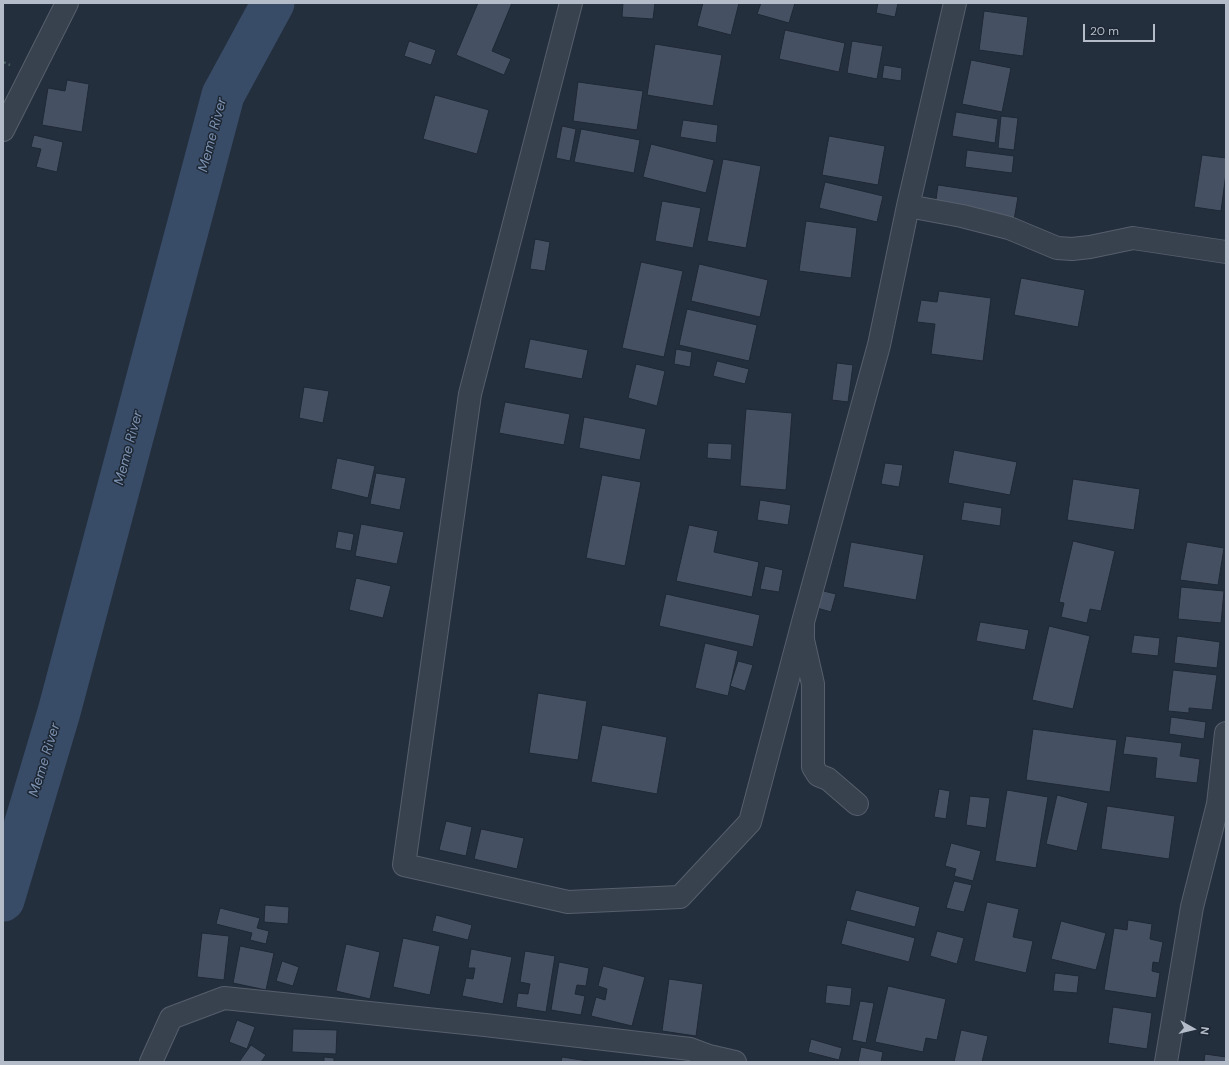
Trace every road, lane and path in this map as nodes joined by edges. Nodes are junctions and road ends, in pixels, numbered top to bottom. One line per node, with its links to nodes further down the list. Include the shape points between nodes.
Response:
1 (66, 3): 4 (street)
2 (571, 3): 7 (street, via 470,394 404,865 568,902 680,897 750,822)
3 (955, 3): 5 (street)
4 (3, 130)
5 (908, 206): 6 (street, via 1009,228 1057,248 1078,248 1133,238); 7 (street, via 878,345)
6 (1226, 252)
7 (803, 622): 9 (street, via 803,640 813,684 813,768 818,775 828,779)
8 (1226, 733): 12 (street, via 1218,804 1192,907)
9 (857, 804)
10 (151, 1062): 11 (street, via 171,1018 224,998 690,1049)
11 (735, 1062)
12 (1166, 1062)

